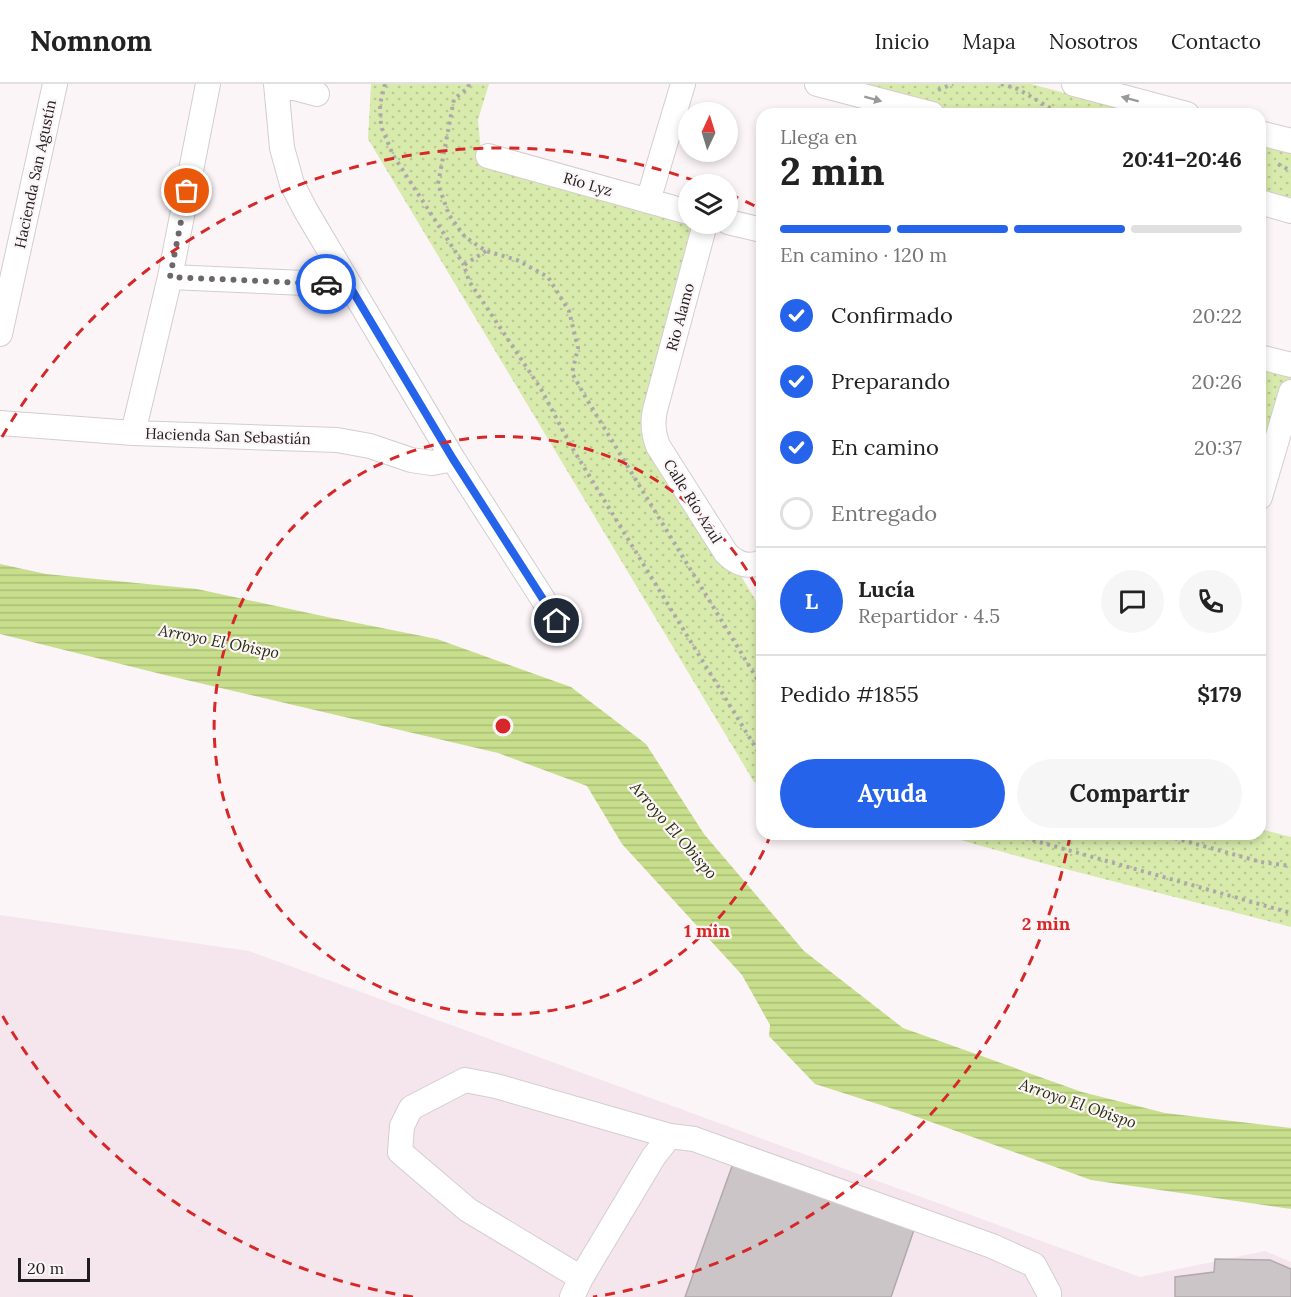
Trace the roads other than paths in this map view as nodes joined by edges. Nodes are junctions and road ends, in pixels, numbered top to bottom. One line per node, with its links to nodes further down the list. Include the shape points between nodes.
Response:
1 (55, 84): 22 (street, Hacienda San Agustín)
2 (208, 84): 20 (street)
3 (278, 84): 7 (street); 21 (street, via 282,148 292,184)
4 (683, 84): 13 (street)
5 (817, 84): 8 (street, one-way to 8)
6 (1084, 85): 9 (street, one-way to 6)
7 (317, 94)
8 (909, 108)
9 (1166, 108)
10 (1266, 135): 11 (street)
11 (1291, 141)
12 (488, 156): 13 (street, Río Lyz)
13 (648, 201): 15 (street, Río Lyz)
14 (1266, 204): 16 (street)
15 (678, 209)
16 (1291, 211)
17 (738, 224): 18 (street)
18 (756, 229)
19 (702, 234): 26 (street, Rio Alamo)
20 (170, 277): 21 (street); 28 (street)
21 (349, 285): 29 (street)
22 (0, 334)
23 (1266, 359): 24 (street)
24 (1291, 365)
25 (1291, 392): 30 (street)
26 (655, 410): 31 (street, Calle Río Azul, via 653,433 658,446 726,553 742,564)
27 (0, 423): 28 (street, Hacienda San Sebastián)
28 (133, 433): 29 (street, Hacienda San Sebastián, via 337,440 411,460 432,463)
29 (453, 459): 32 (street)
30 (1266, 477)
31 (756, 564)
32 (557, 621)
33 (670, 1136): 34 (street, via 654,1156); 34 (street, via 465,1080 411,1108 402,1126 400,1152 468,1210); 35 (street, via 694,1139 992,1246 1034,1265)
34 (576, 1288)
35 (1049, 1297)

